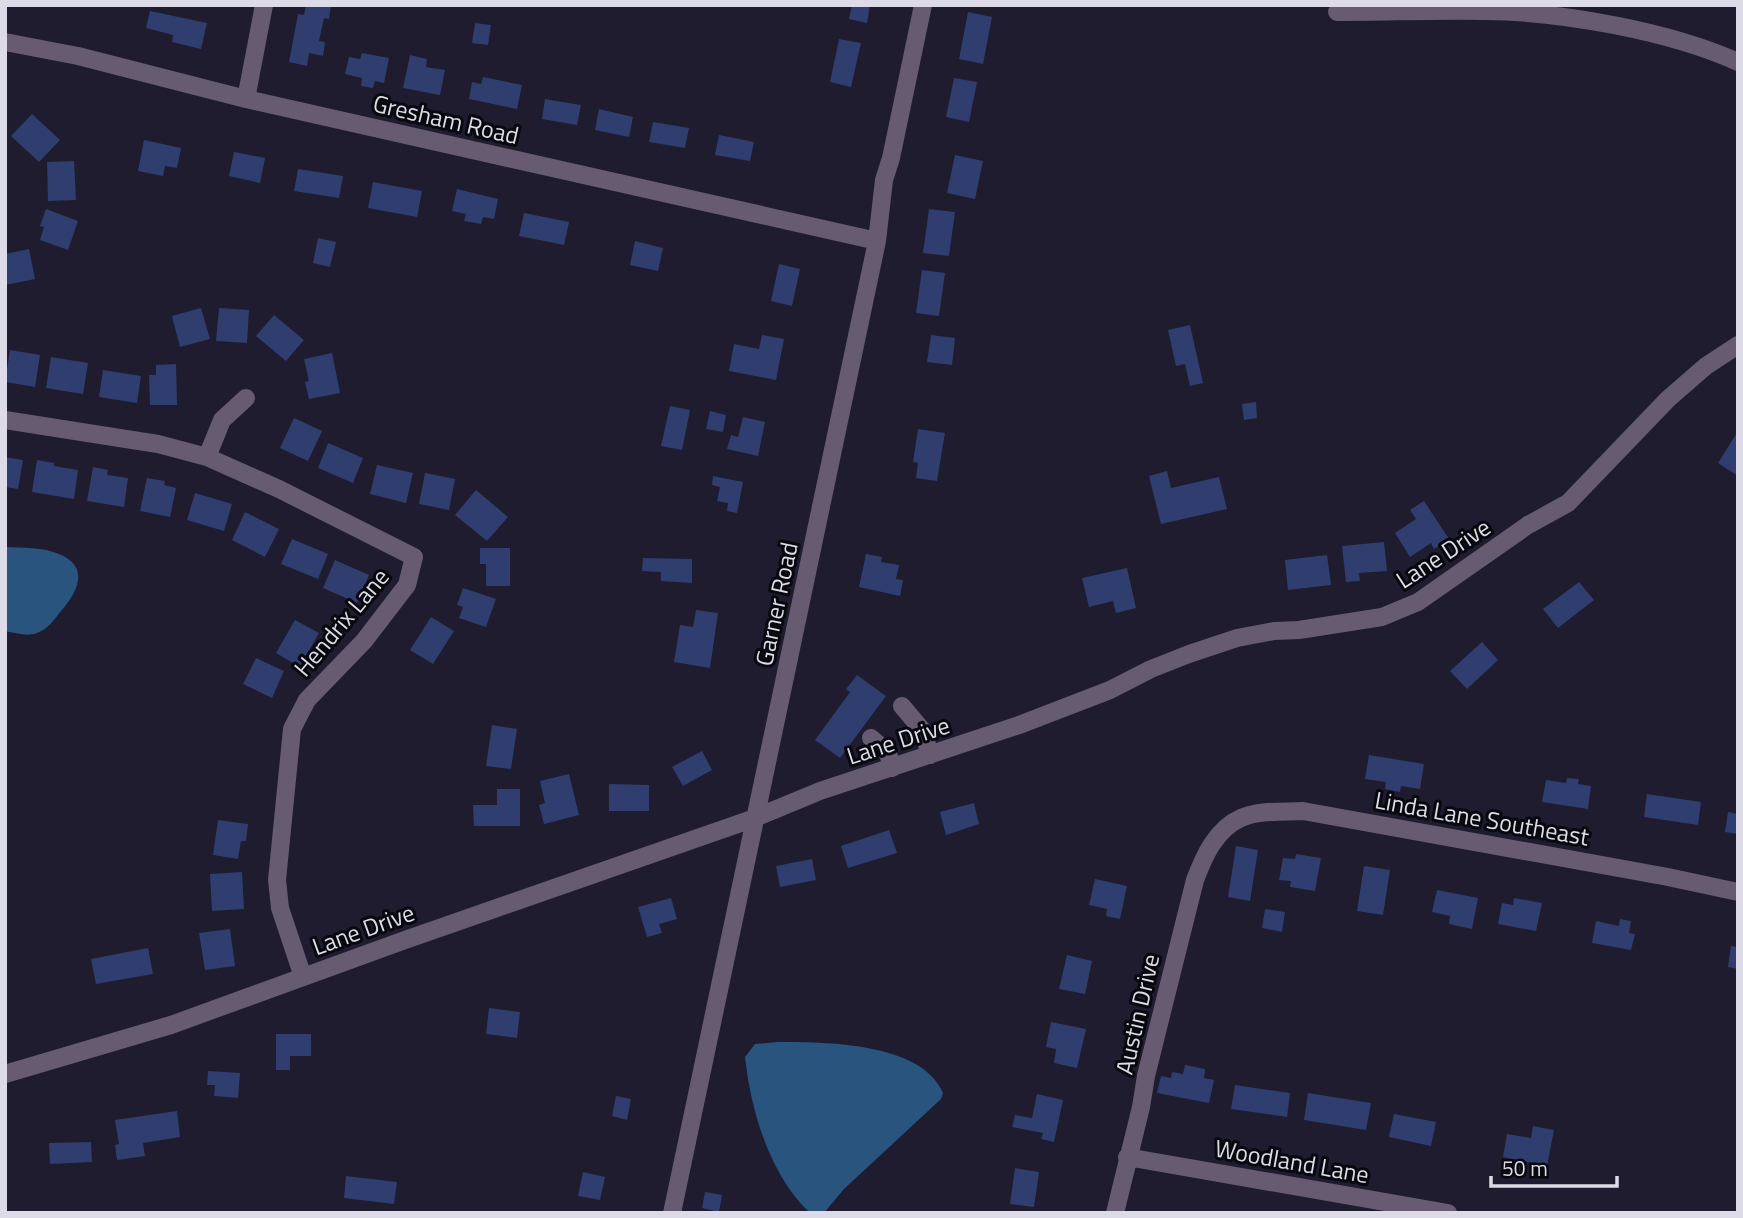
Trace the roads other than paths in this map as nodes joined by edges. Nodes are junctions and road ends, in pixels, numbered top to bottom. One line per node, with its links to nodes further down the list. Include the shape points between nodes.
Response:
1 (264, 5): 6 (street)
2 (923, 5): 7 (street, Garner Road, via 884,180)
3 (1337, 12): 5 (street, via 1551,15 1651,33)
4 (5, 42): 6 (street, Gresham Road)
5 (1738, 62)
6 (246, 99): 7 (street, Gresham Road)
7 (877, 241): 16 (street, Garner Road)
8 (1738, 345): 14 (street, Lane Drive, via 1668,399 1568,503 1528,525 1418,602 1382,617 1237,638 1019,726)
9 (246, 398): 11 (street, via 222,420)
10 (5, 420): 11 (street, Hendrix Lane, via 158,444)
11 (207, 457): 19 (street, Hendrix Lane, via 414,557 407,585 364,640 307,700 292,729 276,880 280,908)
12 (902, 706): 14 (street, via 923,731)
13 (871, 738): 15 (street, via 888,753)
14 (930, 755): 15 (street, Lane Drive)
15 (892, 768): 16 (street, Lane Drive)
16 (755, 818): 19 (street, Lane Drive); 22 (street, Garner Road)
17 (1221, 833): 18 (street, Linda Lane Southeast, via 1241,818 1303,811); 21 (street, Austin Drive, via 1205,853 1195,880)
18 (1738, 892)
19 (303, 977): 20 (street, Lane Drive, via 153,1031)
20 (5, 1074)
21 (1128, 1157): 23 (street, Austin Drive); 24 (street, Woodland Lane)
22 (672, 1213)
23 (1115, 1213)
24 (1448, 1213)

